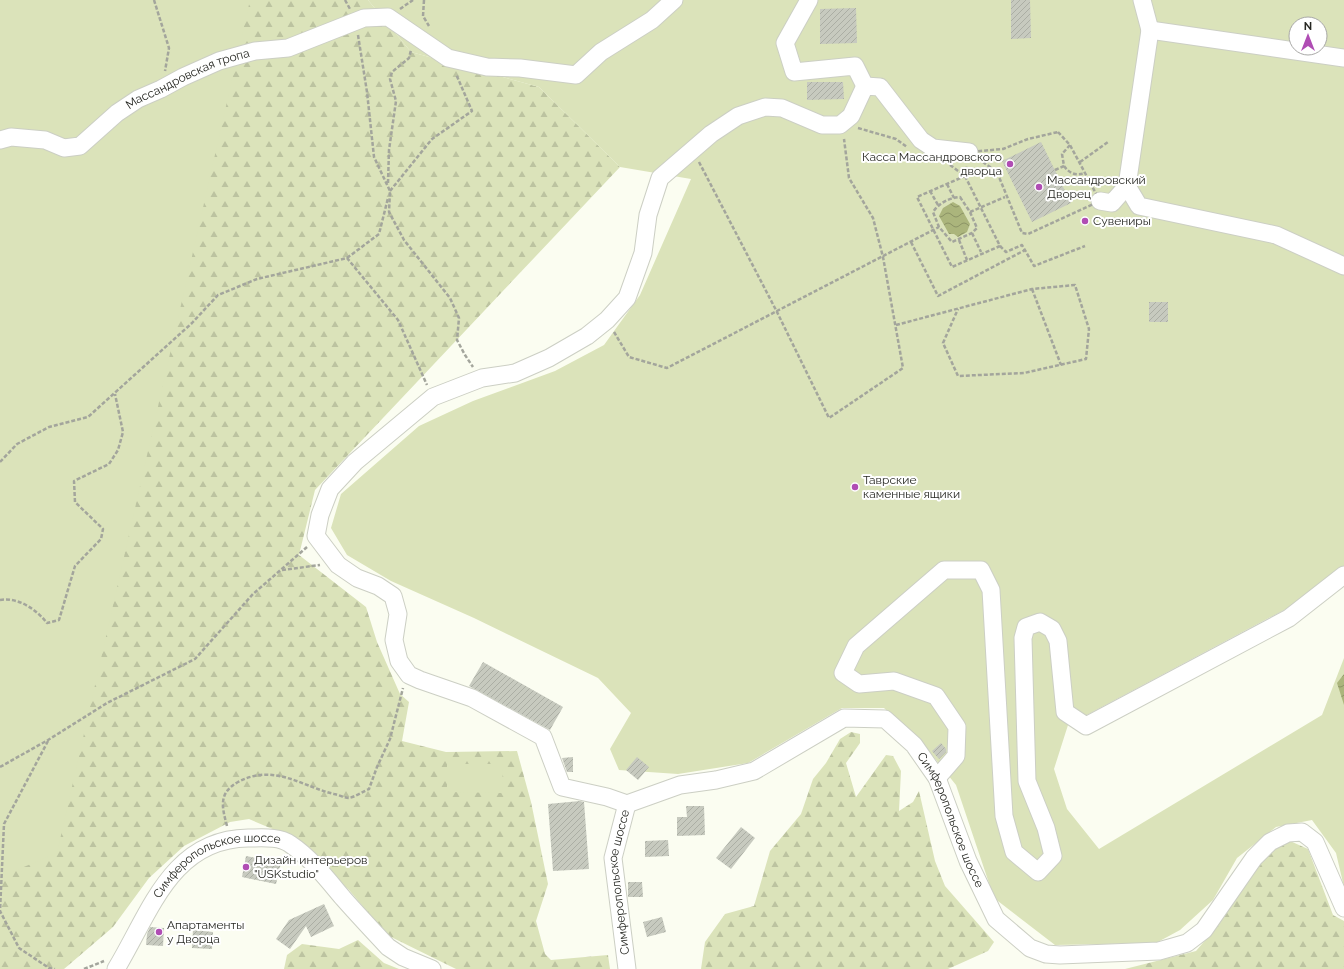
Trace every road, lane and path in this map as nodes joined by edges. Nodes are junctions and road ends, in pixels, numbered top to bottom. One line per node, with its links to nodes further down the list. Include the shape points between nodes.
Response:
1 (154, 0): 14 (path, via 170,48)
2 (345, 0): 7 (path)
3 (424, 0): 8 (path, via 423,16)
4 (674, 0): 11 (street, via 652,20 601,52 576,75 487,67)
5 (809, 0): 13 (street, via 785,43 794,72 855,66)
6 (1142, 0): 9 (street)
7 (354, 22): 10 (street, Массандровская тропа, via 364,18 388,17); 14 (street, Массандровская тропа, via 288,48 255,51 219,61); 29 (path, via 367,92 374,157)
8 (430, 28)
9 (1150, 30): 12 (street); 30 (street)
10 (412, 34): 11 (street); 29 (path, via 409,58 392,72 390,79 396,101 389,150)
11 (448, 58): 31 (path, via 472,110 432,139)
12 (1344, 58)
13 (866, 86): 15 (street, via 851,116); 21 (street, via 880,88 922,140 933,148)
14 (161, 89): 16 (street, Массандровская тропа, via 138,99 117,113 80,146 64,148 45,140 11,137)
15 (840, 125): 19 (path, via 863,128 896,139); 20 (street, via 822,125 782,108 766,107 738,116 710,134); 48 (path, via 846,148 849,178 873,218)
16 (0, 140)
17 (1108, 142): 22 (path)
18 (1070, 145): 21 (path, via 1058,132 1028,139 992,152); 22 (path); 24 (path, via 1062,154)
19 (908, 149)
20 (692, 150): 54 (path); 55 (street, via 660,178 648,215 644,253 627,298)
21 (969, 152): 33 (path, via 997,172)
22 (1080, 162): 26 (path)
23 (948, 164): 27 (path)
24 (1064, 166): 25 (path); 26 (path, via 1072,174)
25 (1055, 170)
26 (1086, 173): 35 (path)
27 (965, 176): 28 (path); 37 (path)
28 (947, 184): 32 (path); 34 (path)
29 (388, 186): 31 (path)
30 (1127, 186): 35 (street, via 1112,203); 51 (street, via 1139,206 1276,235)
31 (390, 190): 49 (path, via 379,234); 58 (path, via 389,212 404,240 450,298 459,318 457,340 465,356)
32 (930, 190): 36 (path); 40 (path, via 917,197)
33 (1006, 196): 35 (path, via 1022,233 1028,234); 37 (path)
34 (954, 198): 36 (path); 38 (path, via 960,197)
35 (1100, 201)
36 (938, 206): 39 (path, via 933,212)
37 (980, 208): 38 (path); 44 (path)
38 (970, 212): 41 (path, via 977,228)
39 (939, 227): 40 (path); 42 (path, via 952,242)
40 (934, 229): 43 (path); 50 (path, via 952,267)
41 (972, 233): 42 (path); 47 (path)
42 (959, 240): 50 (path)
43 (911, 242): 46 (path, via 938,296); 48 (path)
44 (1000, 246): 46 (path, via 1006,252 1022,245); 47 (path)
45 (1086, 246): 46 (path, via 1034,266)
46 (1025, 250)
47 (981, 252): 50 (path)
48 (883, 257): 54 (path); 56 (path)
49 (347, 258): 59 (path, via 257,279 218,295 192,323); 60 (path, via 398,320)
50 (967, 260)
51 (1344, 266)
52 (1032, 289): 53 (path); 57 (path); 57 (path, via 1075,285 1089,329 1086,359)
53 (958, 309): 56 (path); 57 (path, via 943,343 958,376 1024,373)
54 (777, 312): 55 (path, via 666,368 629,357); 56 (path, via 828,418 904,368)
55 (607, 320): 58 (street, via 587,336 549,358 515,373)
56 (896, 325)
57 (1061, 365)
58 (482, 378): 60 (street)
59 (114, 394): 61 (path, via 88,417 49,427 17,444); 66 (path, via 123,432 118,450 109,464 74,481 74,502 103,529 101,539 74,566 59,620 47,623 39,612 11,598)
60 (433, 397): 62 (street, via 355,462 330,489 320,515)
61 (0, 462)
62 (316, 536): 63 (street); 64 (path, via 304,551)
63 (338, 565): 64 (path, via 311,565); 67 (street, via 393,596 398,614 394,640 399,661)
64 (281, 570): 68 (path, via 253,594 195,659 107,703)
65 (1344, 575): 70 (street, via 1289,618 1086,726 1065,712 1058,640 1052,629 1040,622 1026,627 1023,638 1027,781 1046,828 1053,856 1038,872 1014,852 1004,816 991,590 981,570 944,570 856,646 844,673 859,684 894,681 936,696 957,727 956,756)
66 (0, 600)
67 (409, 675): 71 (street, via 472,698 543,737 562,787); 72 (path, via 400,694 390,739 369,789 350,798 295,779 260,774 245,778 230,786 224,795 223,811)
68 (48, 740): 69 (path); 74 (path, via 4,824 0,912 19,948 49,968)
69 (0, 766)
70 (937, 778): 71 (street, Симферопольское шоссе, via 914,746 885,719 844,718 754,771 680,785); 73 (street, Симферопольское шоссе, via 968,861 996,919 1030,948 1046,954 1159,951 1187,943 1204,930 1254,858 1270,842 1288,833 1302,832 1315,842)
71 (627, 804): 77 (street, Симферопольское шоссе, via 613,858)
72 (230, 838): 75 (street, Симферопольское шоссе, via 192,854 175,870); 76 (street, Симферопольское шоссе, via 266,838 288,843 312,862 388,947 403,957)
73 (1344, 908)
74 (55, 969)
75 (116, 969)
76 (432, 969)
77 (627, 969)

